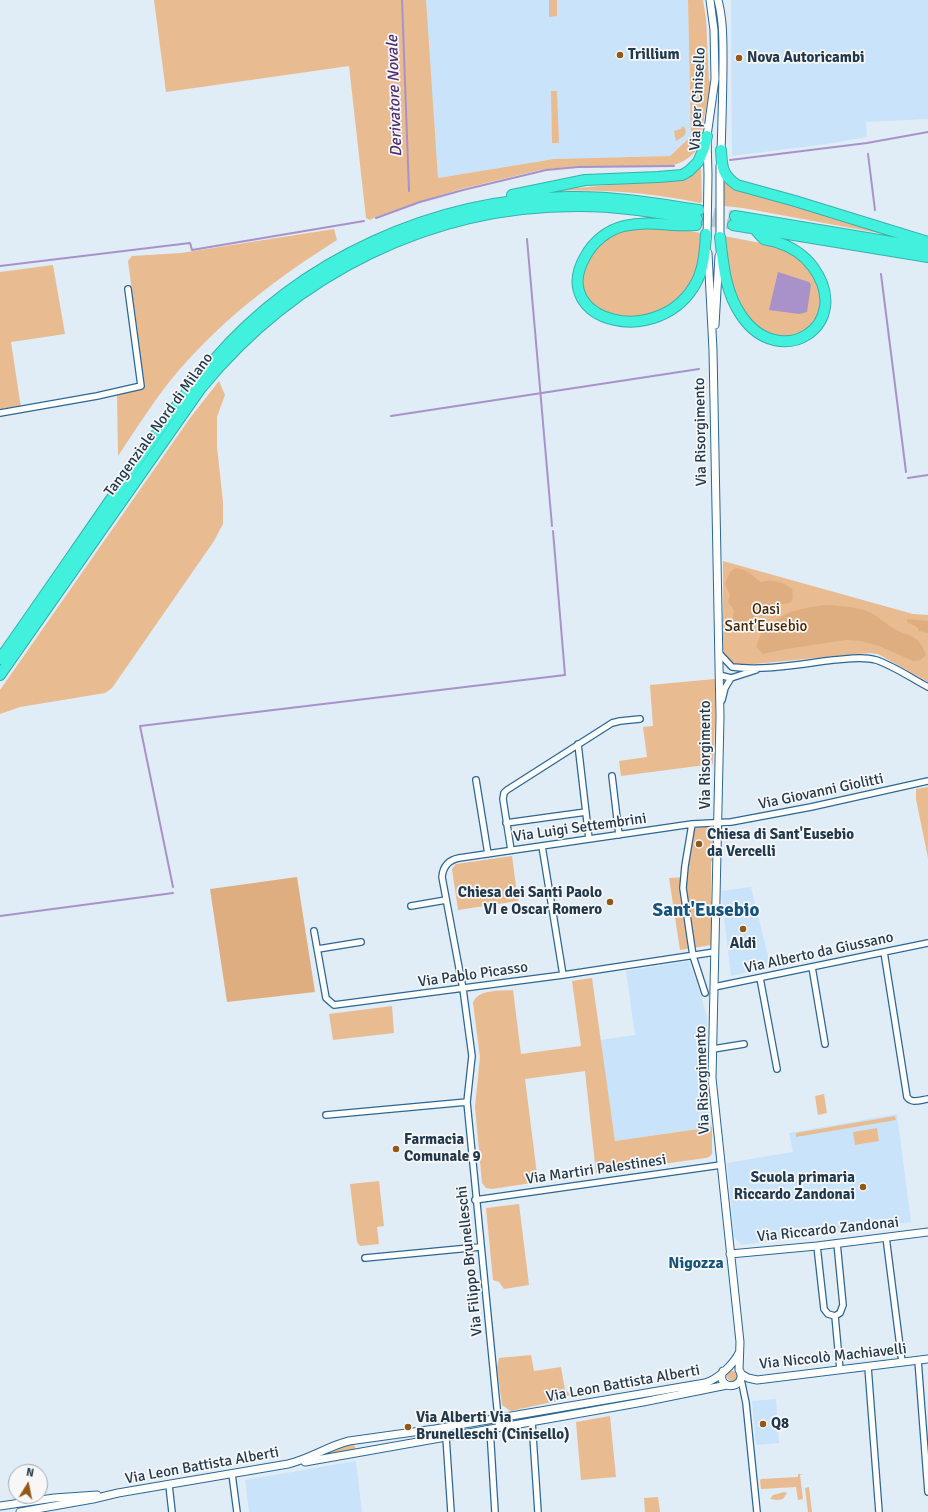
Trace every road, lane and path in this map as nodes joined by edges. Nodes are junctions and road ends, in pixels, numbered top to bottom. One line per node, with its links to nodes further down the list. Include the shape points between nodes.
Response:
1 (710, 0): 3 (street, Via per Cinisello, via 714,30 715,79)
2 (718, 0): 4 (street, Via per Cinisello, via 723,32)
3 (707, 136): 6 (street, Via per Cinisello); 7 (highway, via 698,162 682,175 585,180 455,208)
4 (721, 150): 5 (street, Via per Cinisello); 12 (highway, via 724,173 737,185)
5 (720, 173): 11 (street, Via Risorgimento)
6 (708, 175): 10 (street, Via Risorgimento)
7 (440, 216): 8 (highway, Tangenziale Nord di Milano, via 496,204 566,197 623,199); 19 (highway, Tangenziale Nord di Milano, via 380,238 323,268 276,301 233,339 204,370 178,404)
8 (698, 218): 10 (highway, via 634,224 602,236 592,246 578,271 579,289 587,304 602,316 611,319 629,322 649,320 668,312 683,301 697,281); 23 (highway, Tangenziale Nord di Milano, via 595,206 552,206 496,213 442,225 402,239 350,263 314,284 259,327 228,356 201,388)
9 (754, 228): 11 (highway, via 764,239 783,244 802,256 813,267 821,282 826,296 824,315 815,329 801,338 790,342 771,340 760,334 740,315 724,269); 13 (highway, via 734,220); 14 (highway)
10 (706, 234): 16 (street, Via Risorgimento)
11 (720, 237): 16 (street, Via Risorgimento)
12 (928, 242)
13 (928, 248)
14 (928, 257)
15 (128, 289): 17 (street, via 141,386)
16 (713, 350): 18 (street, Via Risorgimento)
17 (0, 413)
18 (719, 653): 20 (street); 22 (street, Via Risorgimento)
19 (0, 659)
20 (732, 667): 21 (street); 22 (street)
21 (758, 669): 24 (street); 25 (street, via 868,659 881,662)
22 (719, 673): 24 (street); 26 (street, Via Risorgimento)
23 (0, 675)
24 (731, 678): 26 (street, via 725,688)
25 (928, 687)
26 (720, 708): 33 (street, Via Risorgimento)
27 (640, 719): 28 (street, via 616,722)
28 (578, 744): 32 (street); 34 (street, via 504,793)
29 (612, 776): 36 (street)
30 (476, 780): 40 (street)
31 (928, 781): 33 (street, Via Giovanni Giolitti, via 811,807)
32 (586, 812): 34 (street); 37 (street)
33 (719, 822): 35 (street, Via Luigi Settembrini); 48 (street, Via Risorgimento)
34 (506, 823): 39 (street)
35 (692, 824): 36 (street, Via Luigi Settembrini); 50 (street, via 683,888)
36 (619, 835): 37 (street, Via Luigi Settembrini)
37 (589, 839): 38 (street, Via Luigi Settembrini)
38 (542, 846): 39 (street, Via Luigi Settembrini); 52 (street)
39 (511, 850): 40 (street, Via Luigi Settembrini)
40 (488, 854): 41 (street, Via Luigi Settembrini, via 452,859)
41 (446, 864): 42 (street, Via Filippo Brunelleschi, via 442,877)
42 (446, 900): 43 (street); 55 (street, Via Filippo Brunelleschi)
43 (411, 906)
44 (314, 931): 47 (street, Via Pablo Picasso)
45 (361, 942): 47 (street)
46 (928, 942): 49 (street, Via Alberto da Giussano)
47 (318, 949): 55 (street, Via Pablo Picasso, via 326,998 334,1005)
48 (715, 952): 50 (street, Via Pablo Picasso); 54 (street, Via Risorgimento)
49 (884, 952): 51 (street, Via Alberto da Giussano); 61 (street, via 907,1096 914,1102)
50 (693, 956): 52 (street, Via Pablo Picasso); 56 (street)
51 (812, 967): 53 (street, Via Alberto da Giussano); 58 (street)
52 (563, 975): 55 (street, Via Pablo Picasso)
53 (760, 978): 54 (street, Via Alberto da Giussano); 60 (street)
54 (714, 987): 59 (street, Via Risorgimento)
55 (463, 989): 62 (street, Via Filippo Brunelleschi, via 472,1056)
56 (705, 993)
57 (744, 1044): 59 (street)
58 (825, 1044)
59 (713, 1050): 64 (street, Via Risorgimento, via 713,1093)
60 (777, 1069)
61 (928, 1099)
62 (467, 1102): 63 (street); 65 (street, Via Filippo Brunelleschi)
63 (326, 1115)
64 (721, 1165): 65 (street, Via Martiri Palestinesi); 71 (street, Via Risorgimento)
65 (476, 1200): 70 (street, Via Filippo Brunelleschi)
66 (928, 1232): 67 (street, Via Riccardo Zandonai)
67 (886, 1237): 68 (street, Via Riccardo Zandonai); 77 (street)
68 (837, 1243): 69 (street, Via Riccardo Zandonai); 73 (street, via 842,1305 840,1313)
69 (817, 1246): 71 (street, Via Riccardo Zandonai); 73 (street, via 824,1309 828,1314)
70 (480, 1247): 72 (street); 85 (street, Via Filippo Brunelleschi)
71 (730, 1254): 74 (street, Via Risorgimento)
72 (365, 1258)
73 (835, 1316): 80 (street)
74 (740, 1351): 79 (street); 81 (street, Via Risorgimento)
75 (928, 1359): 76 (street, Via Niccolò Machiavelli)
76 (918, 1360): 77 (street, Via Niccolò Machiavelli); 94 (street)
77 (902, 1362): 78 (street, Via Niccolò Machiavelli)
78 (868, 1367): 80 (street, Via Niccolò Machiavelli); 108 (street)
79 (725, 1369): 81 (street, via 733,1367); 82 (street, via 722,1379); 85 (street, Via Leon Battista Alberti, via 713,1380 705,1383)
80 (840, 1370): 81 (street, Via Niccolò Machiavelli, via 757,1380)
81 (740, 1375): 82 (street, via 738,1384); 83 (street, Via Risorgimento)
82 (730, 1386): 83 (street); 84 (street, Via Leon Battista Alberti)
83 (744, 1395): 107 (street, Via Risorgimento)
84 (532, 1421): 85 (street, Via Leon Battista Alberti); 106 (street)
85 (499, 1424): 86 (street, Via Leon Battista Alberti); 87 (street); 89 (street, Via Leon Battista Alberti)
86 (490, 1429): 87 (street, Via Leon Battista Alberti); 105 (street)
87 (462, 1434): 88 (street, Via Leon Battista Alberti)
88 (446, 1437): 90 (street, Via Leon Battista Alberti); 104 (street)
89 (375, 1438): 90 (street, via 360,1443 360,1447); 91 (street, Via Leon Battista Alberti, via 341,1443 312,1457)
90 (381, 1448): 91 (street, Via Leon Battista Alberti, via 330,1459)
91 (291, 1463): 92 (street, Via Leon Battista Alberti)
92 (232, 1474): 93 (street, Via Leon Battista Alberti); 103 (street)
93 (169, 1485): 95 (street, Via Leon Battista Alberti); 102 (street)
94 (928, 1492)
95 (118, 1493): 96 (street, Via Leon Battista Alberti); 101 (street, Via Leon Battista Alberti, via 93,1500)
96 (48, 1499)
97 (11, 1504): 99 (street, Via Leon Battista Alberti)
98 (18, 1504): 100 (street)
99 (0, 1506)
100 (0, 1509)
101 (20, 1512)
102 (172, 1512)
103 (237, 1512)
104 (451, 1512)
105 (495, 1512)
106 (538, 1512)
107 (757, 1512)
108 (879, 1512)

